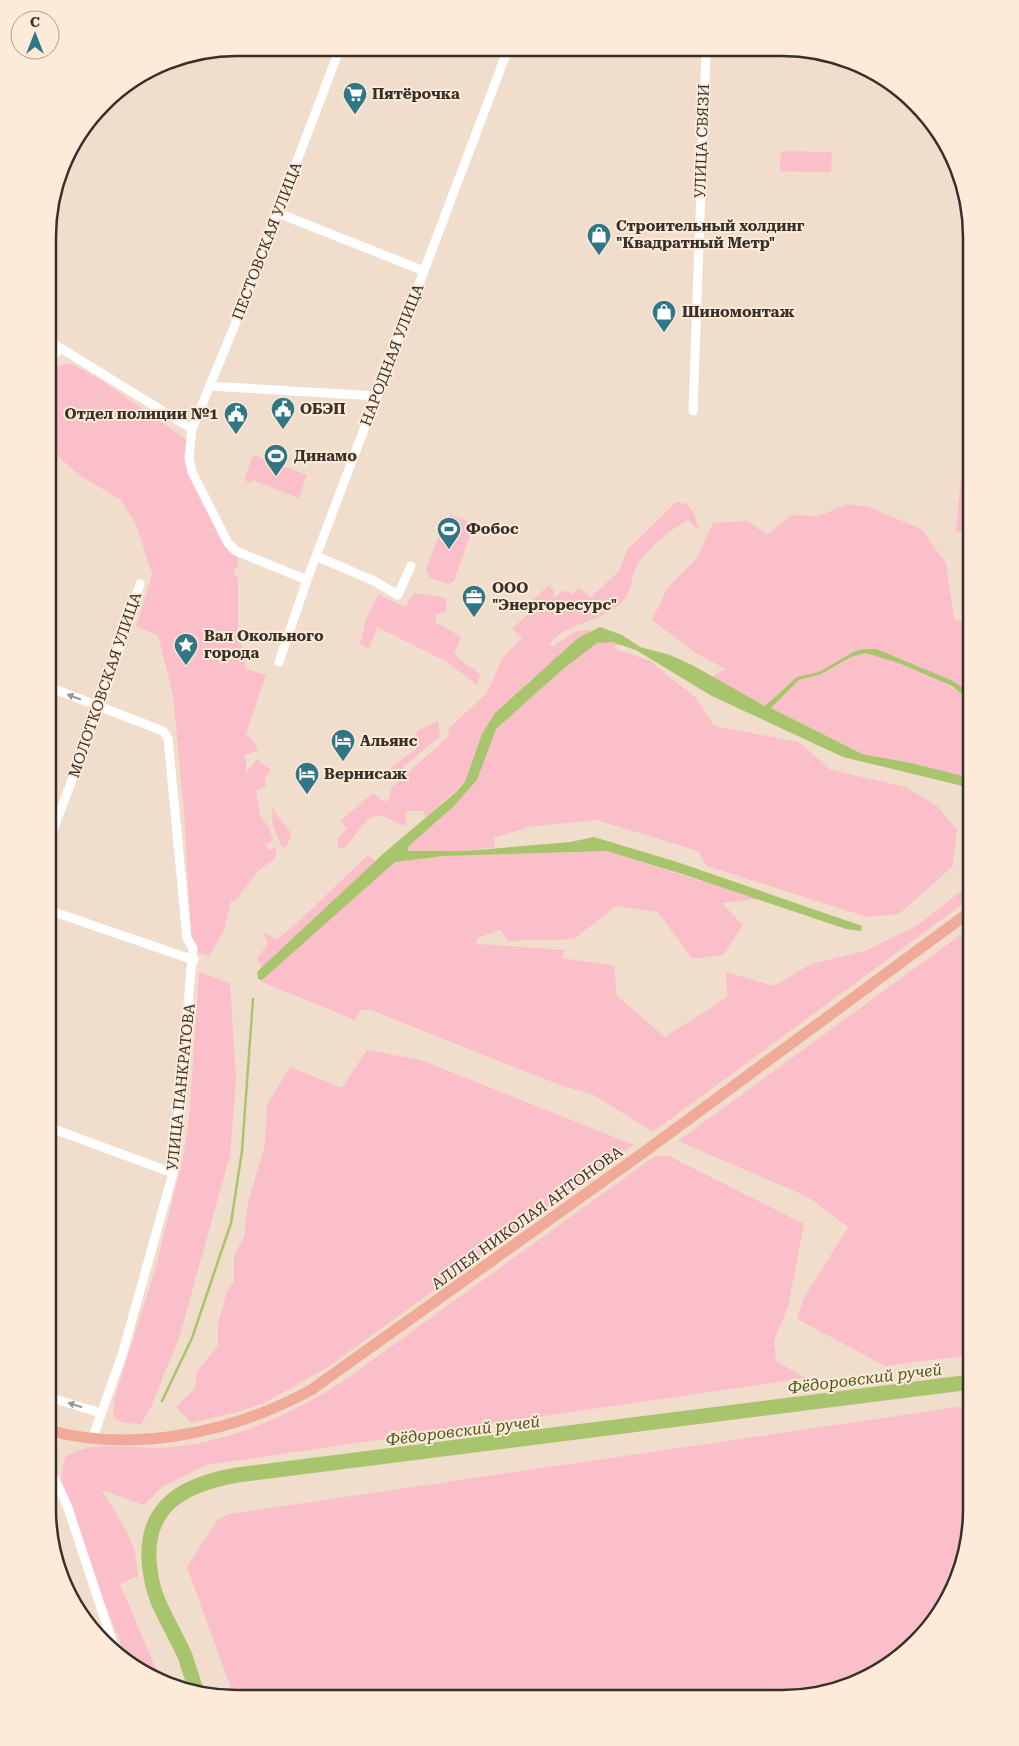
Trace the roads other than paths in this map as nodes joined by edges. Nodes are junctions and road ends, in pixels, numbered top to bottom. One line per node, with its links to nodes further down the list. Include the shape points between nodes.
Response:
1 (337, 56): 4 (street, ПЕСТОВСКАЯ УЛИЦА)
2 (505, 56): 5 (street, НАРОДНАЯ УЛИЦА)
3 (706, 56): 11 (street, УЛИЦА СВЯЗИ)
4 (278, 213): 5 (street); 9 (street, ПЕСТОВСКАЯ УЛИЦА)
5 (424, 271): 10 (street, НАРОДНАЯ УЛИЦА)
6 (56, 345): 7 (street)
7 (60, 348): 8 (street); 12 (street)
8 (56, 353)
9 (210, 386): 10 (street); 12 (street, ПЕСТОВСКАЯ УЛИЦА)
10 (377, 396): 13 (street, НАРОДНАЯ УЛИЦА)
11 (693, 411)
12 (192, 431): 15 (street, ПЕСТОВСКАЯ УЛИЦА, via 189,458 192,472 228,543 242,555)
13 (316, 556): 14 (street, via 398,595); 15 (street, НАРОДНАЯ УЛИЦА)
14 (411, 566)
15 (307, 580): 17 (street, НАРОДНАЯ УЛИЦА)
16 (140, 584): 19 (street, МОЛОТКОВСКАЯ УЛИЦА)
17 (279, 662)
18 (56, 690): 19 (street, one-way to 18)
19 (100, 707): 20 (street, МОЛОТКОВСКАЯ УЛИЦА); 23 (street, УЛИЦА ПАНКРАТОВА, via 163,730 168,738 187,938 193,948)
20 (56, 821)
21 (56, 913): 23 (street)
22 (963, 917): 29 (main road, АЛЛЕЯ НИКОЛАЯ АНТОНОВА, via 640,1155 310,1390 244,1421 194,1433 153,1438)
23 (194, 960): 25 (street, УЛИЦА ПАНКРАТОВА)
24 (56, 1130): 25 (street)
25 (173, 1173): 27 (street, УЛИЦА ПАНКРАТОВА, via 122,1355)
26 (56, 1399): 27 (street, one-way to 26)
27 (102, 1413): 29 (street, УЛИЦА ПАНКРАТОВА)
28 (56, 1432): 29 (main road, АЛЛЕЯ НИКОЛАЯ АНТОНОВА)
29 (93, 1437)
30 (56, 1482): 31 (street, via 67,1505)
31 (111, 1639)

